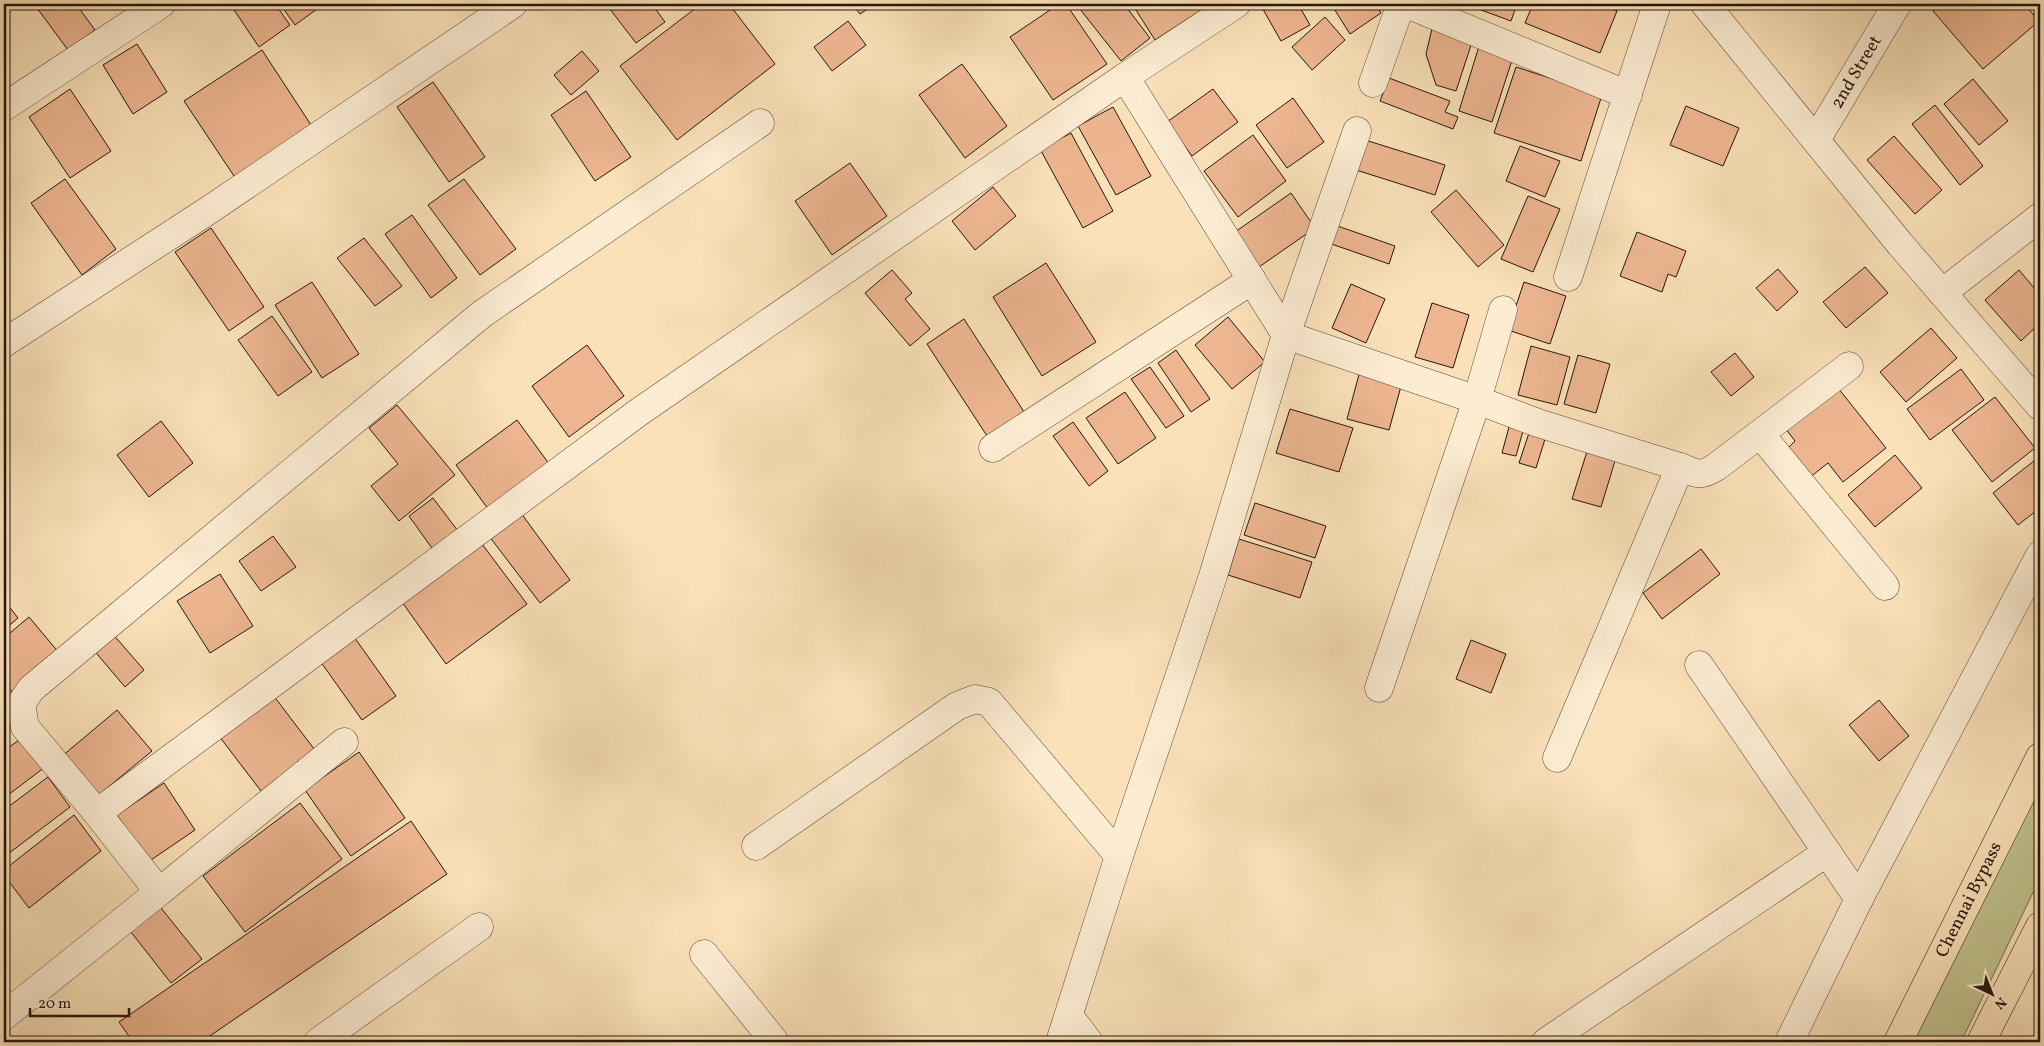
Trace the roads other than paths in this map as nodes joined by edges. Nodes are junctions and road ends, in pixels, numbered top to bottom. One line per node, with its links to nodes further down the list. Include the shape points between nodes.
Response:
1 (161, 4): 12 (street)
2 (513, 4): 22 (street)
3 (1236, 4): 9 (street)
4 (1401, 4): 10 (street)
5 (1406, 4): 11 (street)
6 (1657, 4): 11 (street)
7 (1705, 4): 15 (street)
8 (1897, 4): 15 (street, 2nd Street)
9 (1125, 77): 18 (street); 36 (street, via 639,412)
10 (1374, 83)
11 (1628, 95): 17 (street)
12 (4, 107)
13 (760, 123): 36 (street, via 482,314 31,689 21,704 25,726)
14 (1357, 131): 21 (street)
15 (1816, 140): 19 (street)
16 (2040, 217): 19 (street)
17 (1568, 277)
18 (1252, 280): 21 (street); 27 (street)
19 (1942, 293): 25 (street)
20 (1503, 310): 24 (street)
21 (1286, 335): 24 (street); 39 (street, via 1213,576)
22 (4, 344)
23 (1849, 366): 26 (street)
24 (1477, 400): 28 (street, via 1538,423); 32 (street)
25 (2040, 406)
26 (1760, 434): 28 (street, via 1705,474); 30 (street)
27 (993, 448)
28 (1680, 467): 35 (street)
29 (2040, 555): 41 (street)
30 (1885, 586)
31 (1699, 665): 38 (street)
32 (1379, 688)
33 (344, 742): 40 (street)
34 (2040, 757): 53 (highway, Chennai Bypass)
35 (1557, 758)
36 (97, 813): 40 (street)
37 (756, 846): 39 (street, via 957,706 975,699 989,702)
38 (1826, 853): 41 (street); 51 (street)
39 (1119, 856): 46 (street)
40 (159, 892): 45 (street)
41 (1859, 899): 52 (street)
42 (2040, 926): 54 (highway)
43 (479, 927): 47 (street)
44 (704, 954): 48 (street)
45 (4, 1016)
46 (1068, 1016): 49 (street); 50 (street)
47 (318, 1042)
48 (775, 1042)
49 (1060, 1042)
50 (1089, 1042)
51 (1546, 1042)
52 (1789, 1042)
53 (1898, 1042)
54 (1981, 1042)

